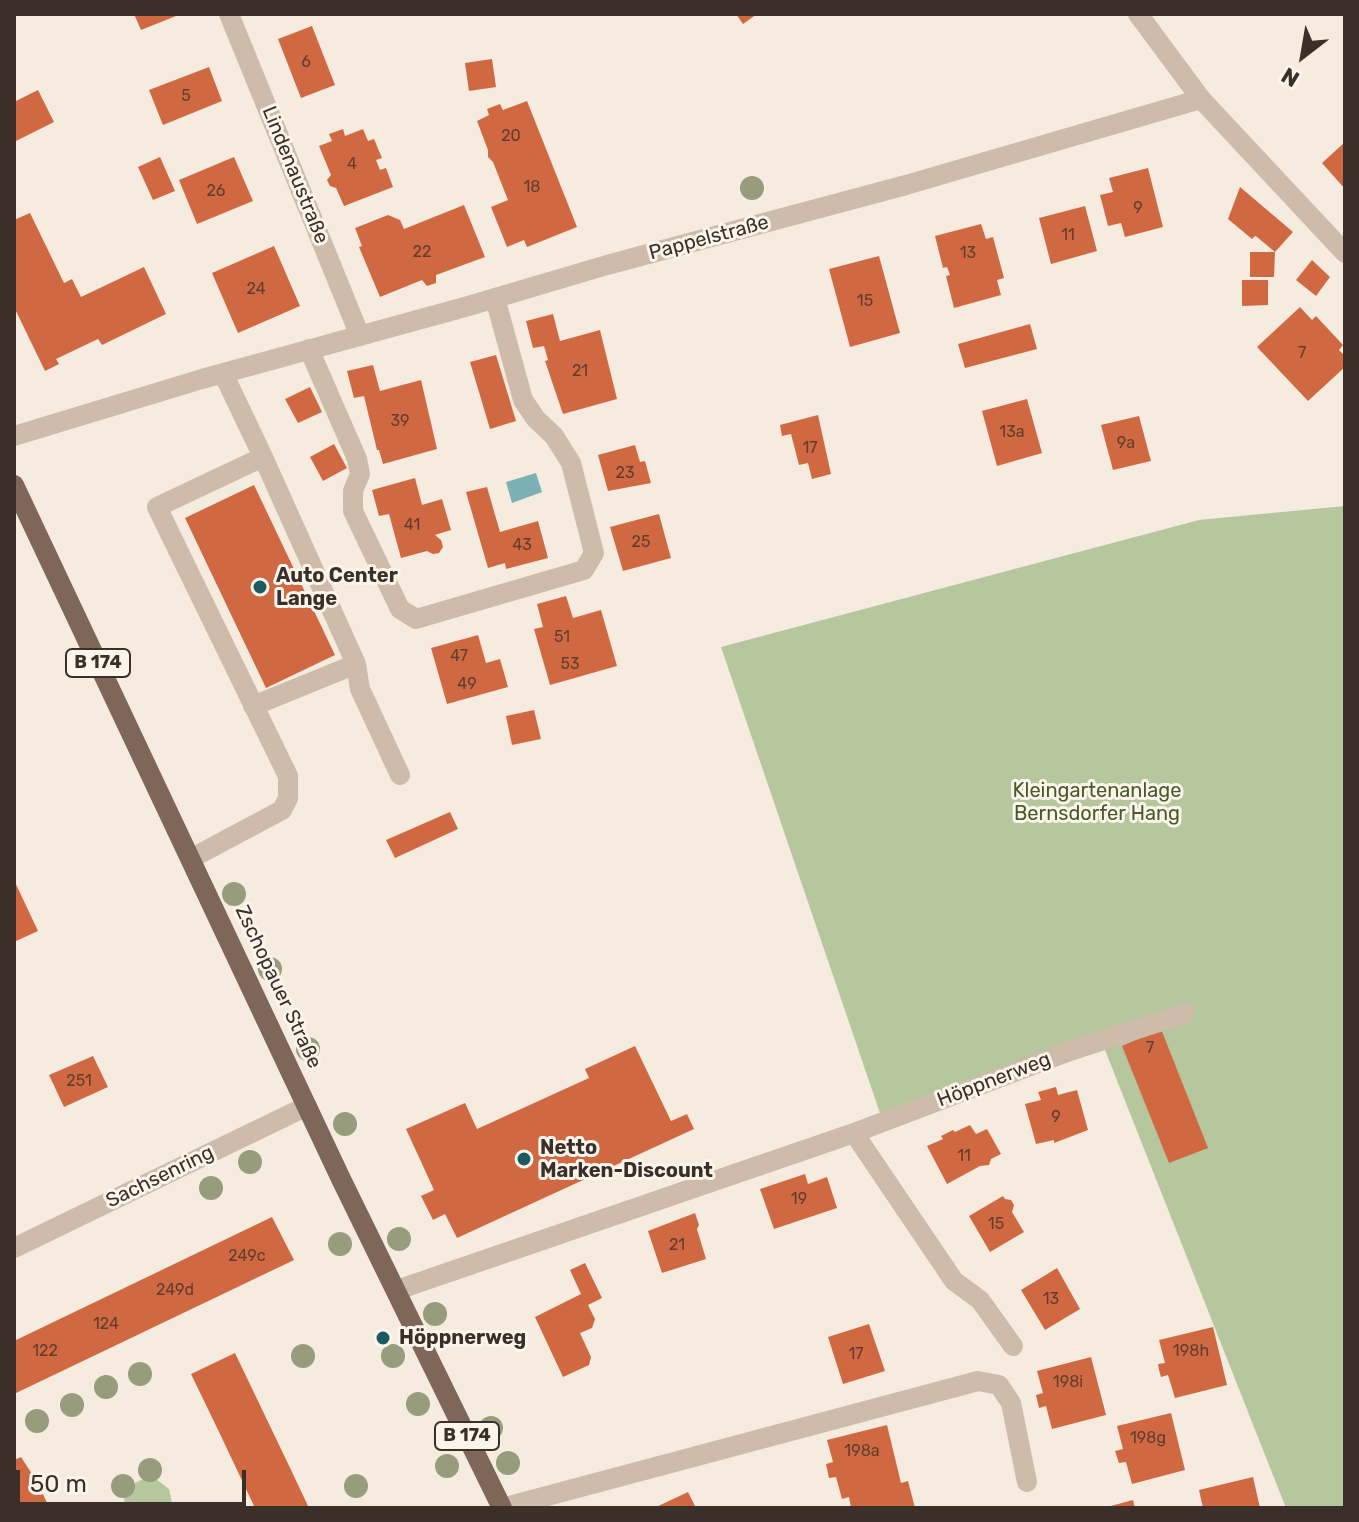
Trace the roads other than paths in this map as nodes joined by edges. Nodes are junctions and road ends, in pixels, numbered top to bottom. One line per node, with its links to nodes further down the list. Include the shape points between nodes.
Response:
1 (229, 14): 6 (street, Lindenaustraße)
2 (1138, 14): 3 (street)
3 (1201, 99): 4 (street); 5 (street, Pappelstraße)
4 (1345, 253)
5 (495, 298): 6 (street, Pappelstraße); 7 (street, via 523,400 571,463 594,553 584,570 416,619 400,609 353,511 360,474 357,459)
6 (360, 336): 7 (street, Pappelstraße)
7 (309, 349): 8 (street, Pappelstraße)
8 (223, 373): 9 (street, Pappelstraße); 10 (street)
9 (14, 436)
10 (263, 457): 12 (street); 13 (street, via 157,507)
11 (14, 485): 15 (main road, Zschopauer Straße / B 174)
12 (356, 664): 13 (street); 14 (street, via 360,689)
13 (253, 706): 15 (street, via 288,776 288,798 270,818)
14 (400, 775)
15 (192, 858): 17 (main road, Zschopauer Straße / B 174)
16 (1184, 1014): 18 (street, Höppnerweg, via 1075,1049)
17 (307, 1106): 19 (street, Sachsenring); 20 (main road, Zschopauer Straße / B 174)
18 (854, 1133): 20 (street, Höppnerweg); 21 (street, via 954,1281 980,1300)
19 (14, 1248)
20 (397, 1290): 23 (main road, Zschopauer Straße / B 174)
21 (1013, 1346)
22 (1027, 1482): 23 (street, via 1011,1403 999,1385 978,1381)
23 (502, 1508)

